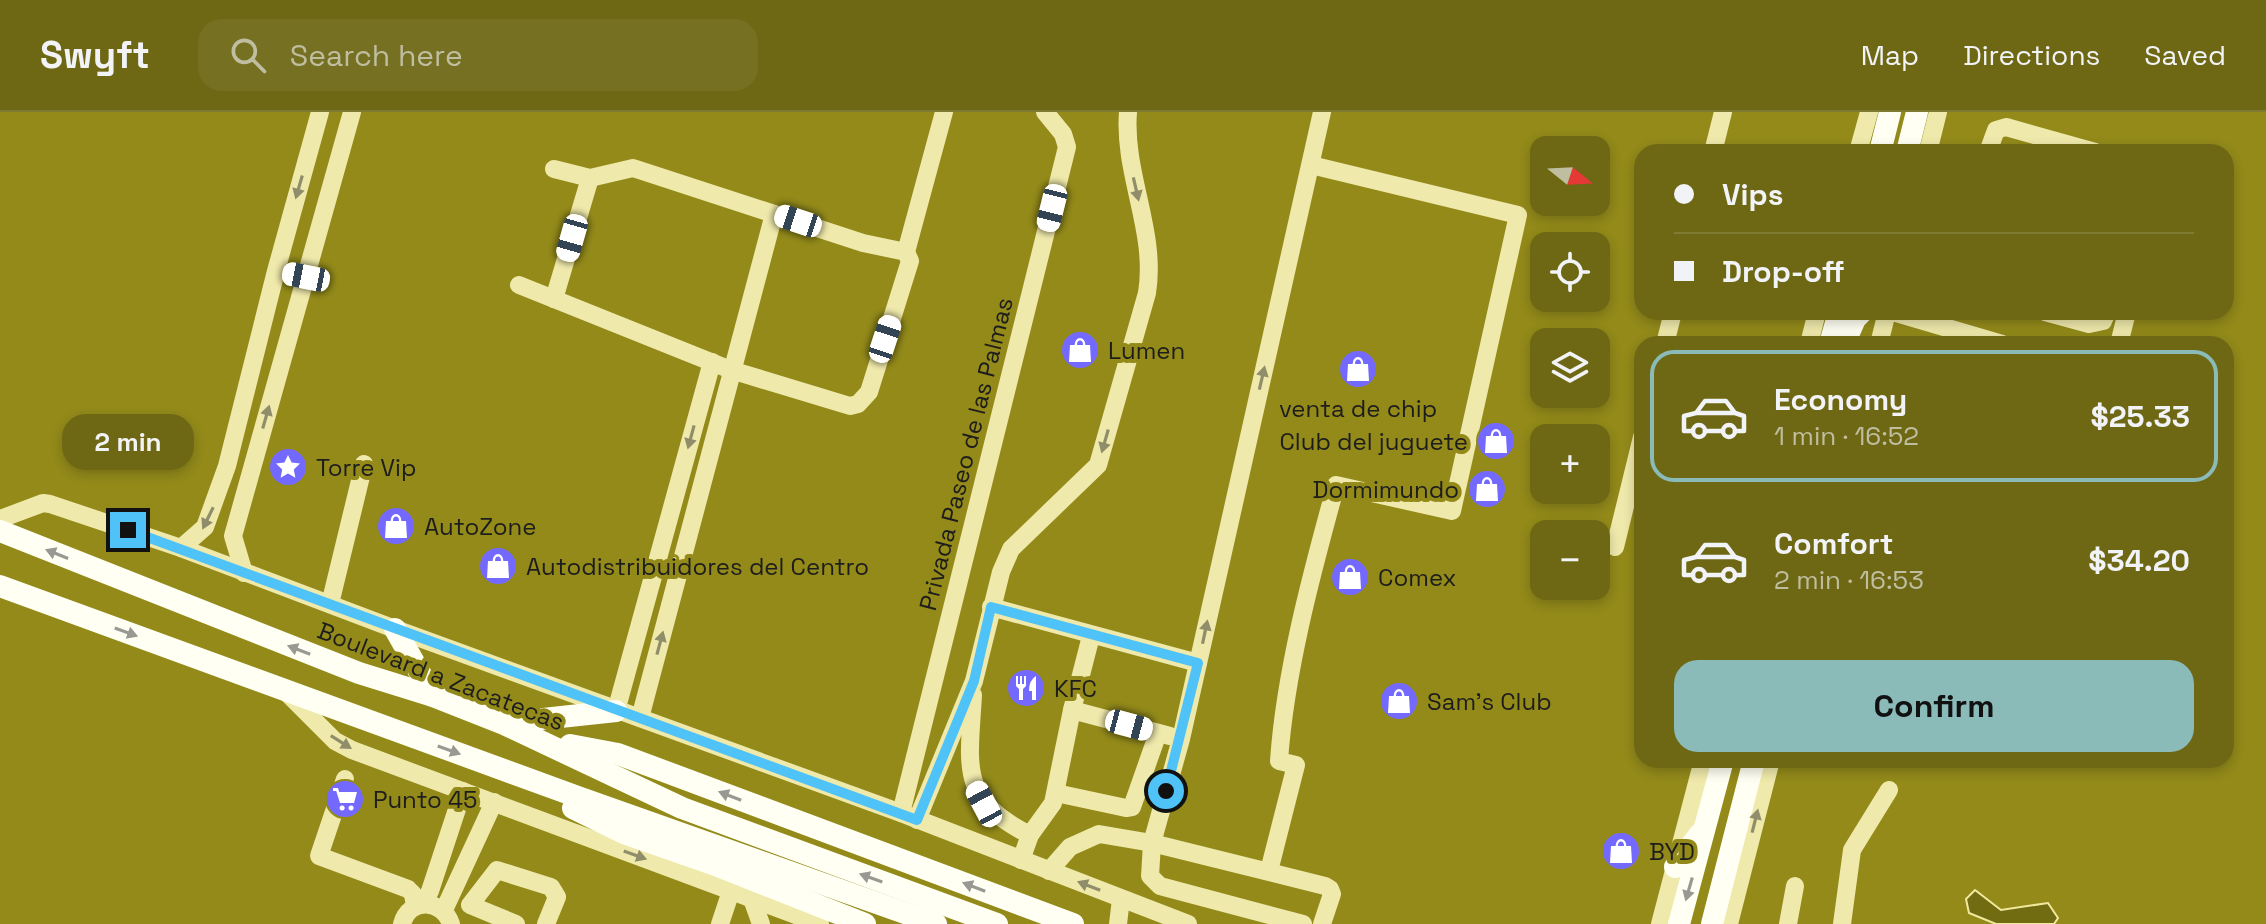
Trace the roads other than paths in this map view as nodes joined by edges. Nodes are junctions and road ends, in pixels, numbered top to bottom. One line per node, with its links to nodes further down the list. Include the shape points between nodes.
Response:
1 (320, 112): 26 (street, one-way to 26)
2 (352, 112): 27 (street)
3 (944, 112): 25 (street)
4 (1045, 112): 75 (street, Privada Paseo de las Palmas, via 1067,147)
5 (1128, 112): 49 (street, one-way to 49, via 1126,143 1149,252 1147,293 1098,465 1011,549)
6 (1322, 112): 21 (street)
7 (1723, 112): 13 (street)
8 (1869, 112): 14 (street)
9 (1890, 112): 15 (main road)
10 (1897, 112): 16 (main road)
11 (1917, 112): 17 (main road)
12 (1938, 112): 18 (street)
13 (1715, 144)
14 (1860, 144)
15 (1882, 144)
16 (1896, 144)
17 (1909, 144)
18 (1930, 144)
19 (1991, 144): 20 (street, via 1996,130 2006,127)
20 (2067, 144)
21 (1311, 165): 52 (street, one-way to 21); 83 (street, via 1518,215 1452,511 1336,485 1282,716 1279,761 1296,765)
22 (554, 169): 23 (street)
23 (590, 178): 24 (street, via 633,168); 29 (street)
24 (774, 214): 25 (street); 35 (street)
25 (906, 252): 35 (street, via 910,261 869,392 858,404 850,406)
26 (276, 271): 27 (street); 37 (street)
27 (306, 277): 39 (street, one-way to 27)
28 (519, 285): 29 (street)
29 (554, 299): 34 (street)
30 (1947, 320): 33 (street)
31 (2074, 320): 32 (street)
32 (2103, 320)
33 (1984, 336)
34 (712, 362): 35 (street); 42 (street, one-way to 42)
35 (731, 370): 43 (street)
36 (364, 464): 48 (street)
37 (227, 466): 39 (street, via 239,481); 45 (street, one-way to 45, via 205,527)
38 (1634, 470): 44 (street)
39 (247, 482): 46 (street, via 233,536)
40 (0, 519): 45 (street, via 50,504)
41 (0, 531): 55 (main road, Boulevard a Zacatecas, one-way to 41, via 359,673)
42 (665, 533): 43 (street); 57 (street)
43 (687, 539): 58 (street, one-way to 43)
44 (1615, 547)
45 (181, 548): 46 (street)
46 (244, 573): 48 (street)
47 (0, 586): 54 (main road, one-way to 54)
48 (330, 604): 50 (street)
49 (991, 607): 51 (street); 53 (street)
50 (395, 629): 55 (main road); 57 (street)
51 (1091, 636): 52 (street); 56 (street)
52 (1198, 663): 61 (street)
53 (974, 681): 75 (street); 77 (street, via 969,752 974,786 999,819)
54 (284, 690): 63 (main road, one-way to 63); 72 (street, one-way to 72, via 335,741)
55 (433, 696): 59 (main road, Boulevard a Zacatecas)
56 (1072, 710): 60 (street); 73 (street)
57 (616, 711): 58 (street); 59 (main road)
58 (640, 718): 75 (street)
59 (504, 724): 62 (main road, Boulevard a Zacatecas)
60 (1158, 733): 61 (street); 73 (street, via 1132,807)
61 (1181, 739): 79 (street)
62 (545, 741): 101 (main road, Boulevard a Zacatecas, one-way to 62, via 682,808); 102 (main road, one-way to 62, via 618,754)
63 (478, 761): 78 (main road); 100 (main road)
64 (1701, 768): 81 (street)
65 (1721, 768): 76 (main road)
66 (1752, 768): 109 (main road)
67 (1758, 768): 70 (main road)
68 (1769, 768): 70 (street)
69 (345, 779): 88 (street, via 319,856 408,889)
70 (1765, 784): 110 (street, one-way to 70)
71 (1889, 790): 112 (street, via 1852,850)
72 (463, 791): 74 (street); 88 (street, via 430,891)
73 (1056, 793): 77 (street)
74 (494, 802): 78 (street); 91 (street)
75 (909, 816): 80 (street)
76 (1707, 823): 81 (main road); 108 (main road, one-way to 108)
77 (1030, 835): 80 (street)
78 (611, 836): 85 (street, one-way to 85); 86 (main road)
79 (1152, 843): 82 (street, via 1099,834 1070,847); 83 (street); 105 (street, via 1150,876 1160,886)
80 (1021, 860): 82 (street)
81 (1675, 867): 107 (street)
82 (1049, 871): 87 (street, one-way to 82)
83 (1269, 871): 106 (street, via 1330,889)
84 (1795, 886): 111 (street)
85 (731, 891): 86 (street); 96 (street)
86 (755, 891): 92 (street); 98 (street); 99 (main road)
87 (1121, 899): 90 (street); 103 (street)
88 (419, 905): 91 (street, via 434,904); 93 (street)
89 (470, 905): 91 (street); 94 (street); 95 (street, via 501,870 551,887 557,897)
90 (1142, 916): 104 (street)
91 (448, 918)
92 (761, 923): 97 (street)
93 (402, 924)
94 (516, 924)
95 (546, 924)
96 (720, 924)
97 (781, 924)
98 (820, 924)
99 (865, 924)
100 (936, 924)
101 (997, 924)
102 (1073, 924)
103 (1118, 924)
104 (1188, 924)
105 (1303, 924)
106 (1322, 924)
107 (1660, 924)
108 (1679, 924)
109 (1712, 924)
110 (1729, 924)
111 (1788, 924)
112 (1842, 924)

